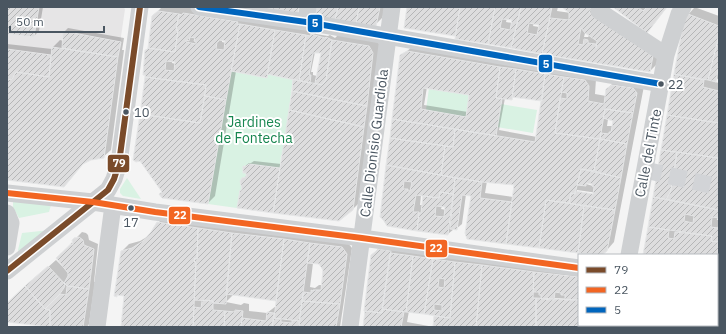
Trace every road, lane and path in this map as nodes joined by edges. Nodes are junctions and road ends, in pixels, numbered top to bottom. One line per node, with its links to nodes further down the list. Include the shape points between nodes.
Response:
1 (140, 7): 12 (street, via 119,163 108,190)
2 (199, 7): 6 (street)
3 (392, 7): 8 (street, Calle Dionisio Guardiola)
4 (601, 7): 9 (street, via 599,10)
5 (683, 7): 9 (street, Calle del Tinte)
6 (226, 9): 7 (street)
7 (307, 15): 8 (street)
8 (388, 37): 10 (street); 15 (street, Calle Dionisio Guardiola)
9 (666, 55): 10 (street, Calle del Tinte)
10 (661, 84): 17 (street, Calle del Tinte)
11 (7, 193): 12 (street)
12 (93, 202): 13 (street); 19 (street)
13 (113, 205): 15 (street); 20 (street)
14 (7, 213): 16 (street, via 11,223)
15 (362, 238): 18 (street); 21 (street, Calle Dionisio Guardiola)
16 (7, 247)
17 (629, 254)
18 (578, 268)
19 (7, 270)
20 (97, 327)
21 (350, 327)

